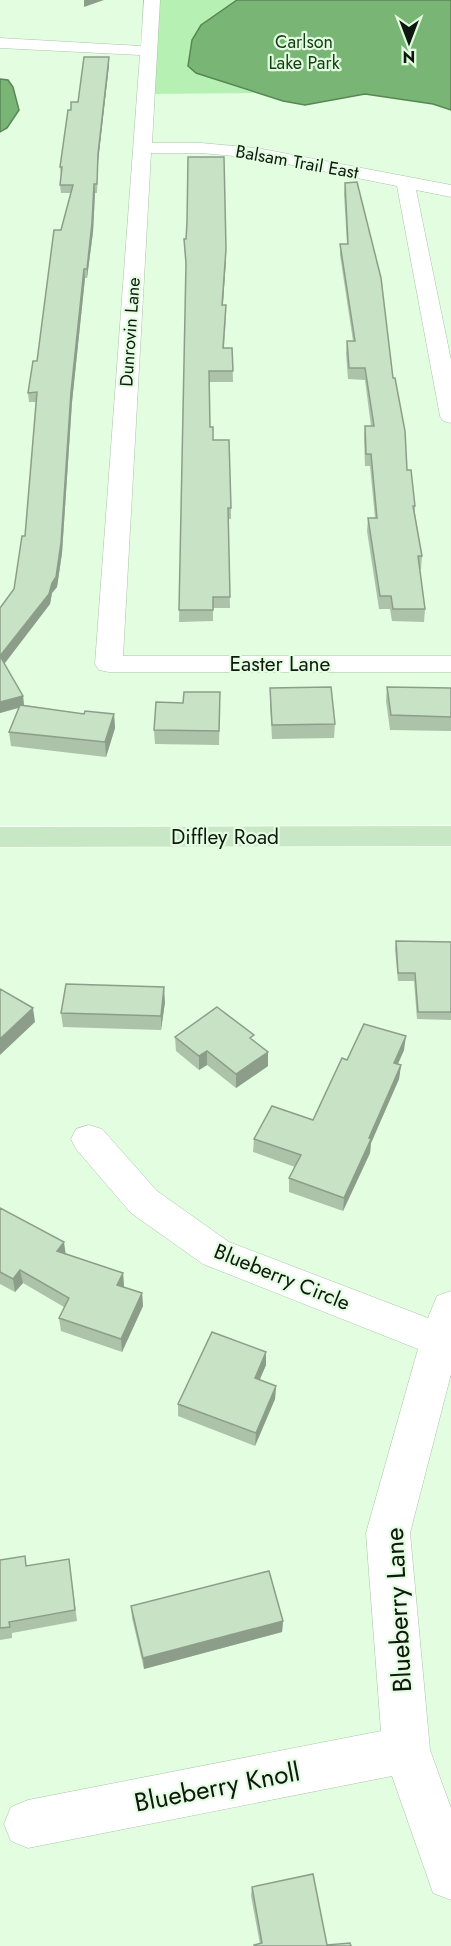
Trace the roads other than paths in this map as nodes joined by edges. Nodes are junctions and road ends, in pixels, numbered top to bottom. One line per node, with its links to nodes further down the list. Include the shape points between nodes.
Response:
1 (152, 0): 3 (street, Dunrovin Lane)
2 (0, 43): 3 (street)
3 (148, 51): 4 (street, Dunrovin Lane)
4 (142, 148): 5 (street, Balsam Trail East, via 257,153); 8 (street, Dunrovin Lane)
5 (405, 181): 6 (street, Balsam Trail East); 7 (street)
6 (451, 191)
7 (451, 416)
8 (108, 664): 9 (street, Easter Lane)
9 (451, 664)
10 (451, 836): 11 (main road, Diffley Road)
11 (0, 837)
12 (89, 1139): 13 (street, Blueberry Circle, via 144,1202 216,1253)
13 (445, 1324): 14 (street, Blueberry Lane, via 388,1533)
14 (406, 1750): 15 (street, Blueberry Knoll); 16 (street, Blueberry Lane)
15 (28, 1824)
16 (451, 1875)

